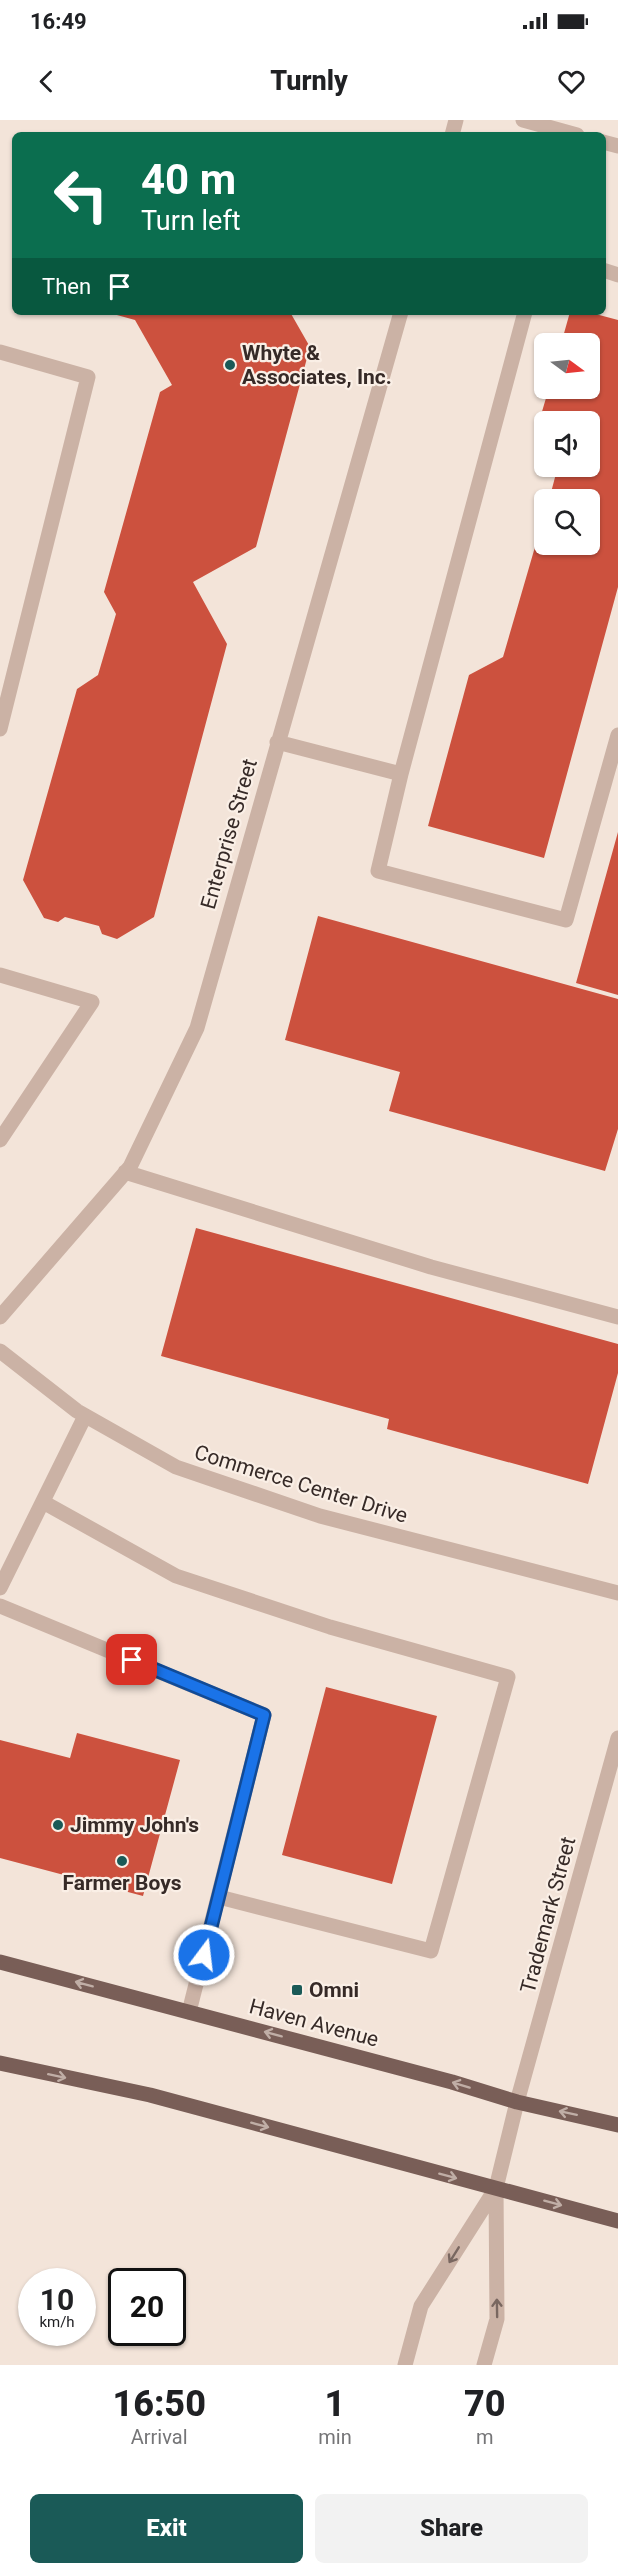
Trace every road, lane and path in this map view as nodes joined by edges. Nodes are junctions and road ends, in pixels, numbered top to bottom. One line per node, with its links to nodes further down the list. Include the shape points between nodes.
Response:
1 (523, 120): 2 (street)
2 (566, 132)
3 (400, 315): 8 (street, Enterprise Street)
4 (524, 315): 9 (street)
5 (0, 352): 6 (street, via 88,377)
6 (0, 729)
7 (618, 735): 9 (street, via 566,920 378,872)
8 (277, 742): 9 (street); 12 (street, Enterprise Street, via 197,1028)
9 (401, 774)
10 (0, 975): 11 (street, via 92,1002)
11 (0, 1140)
12 (125, 1172): 13 (street, Enterprise Street); 14 (street, via 431,1267)
13 (0, 1317)
14 (618, 1317)
15 (0, 1351): 16 (street, Commerce Center Drive)
16 (86, 1416): 17 (street); 19 (street, Commerce Center Drive, via 176,1467 320,1516)
17 (43, 1502): 18 (street); 22 (street, via 176,1576 330,1627 508,1677 431,1951)
18 (0, 1588)
19 (618, 1593)
20 (0, 1606): 22 (street, via 264,1715)
21 (618, 1738): 26 (street, Trademark Street)
22 (219, 1897): 24 (street)
23 (0, 1962): 24 (main road, Haven Avenue, one-way to 23)
24 (189, 2012): 26 (main road, Haven Avenue, one-way to 24)
25 (0, 2063): 28 (main road, one-way to 28, via 150,2096)
26 (517, 2102): 27 (main road, Haven Avenue, one-way to 26); 28 (street, Trademark Street)
27 (618, 2125)
28 (496, 2188): 29 (main road, one-way to 29); 30 (street, one-way to 30, via 421,2306); 31 (street, one-way to 28, via 497,2319)
29 (618, 2221)
30 (405, 2365)
31 (484, 2365)

